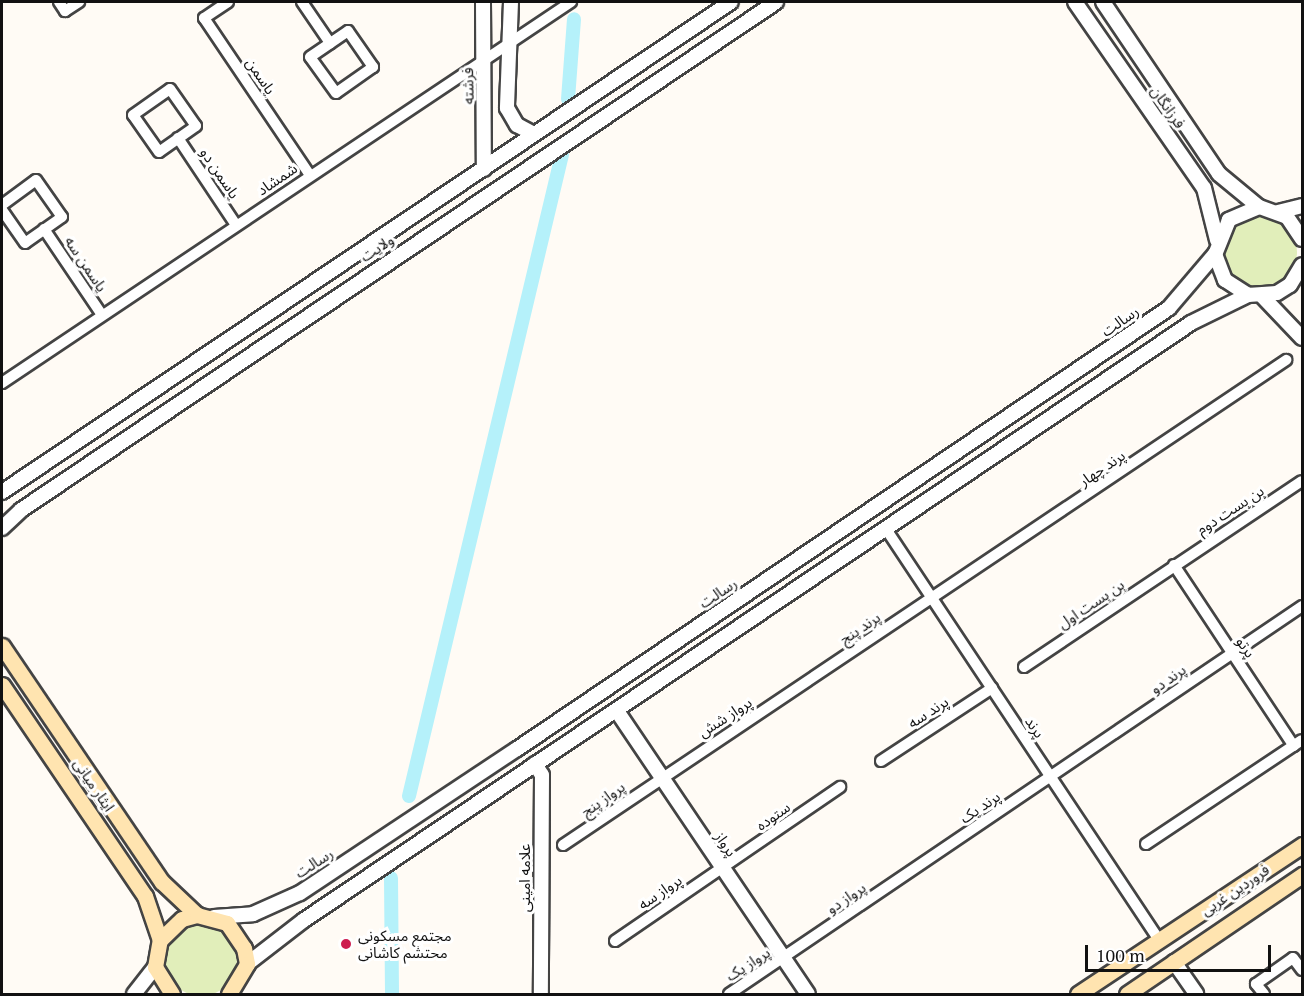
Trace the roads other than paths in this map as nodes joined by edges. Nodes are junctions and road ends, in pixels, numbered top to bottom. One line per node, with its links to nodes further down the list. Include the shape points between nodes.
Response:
1 (59, 2): 2 (street, via 65,11)
2 (79, 2)
3 (228, 2): 18 (street, یاسمن, via 204,18)
4 (302, 2): 12 (street)
5 (483, 2): 14 (street, فرشته)
6 (511, 2): 13 (street)
7 (571, 2): 13 (street, شمشاد)
8 (776, 2): 37 (street, ولایت, via 40,497)
9 (1075, 2): 27 (street, فرزانگان, via 1204,188)
10 (1103, 2): 21 (street, فرزانگان, via 1219,174)
11 (725, 4): 15 (street, ولایت)
12 (330, 43): 12 (street, via 310,57 336,93 373,67 348,31)
13 (510, 44): 14 (street, شمشاد); 15 (street, via 507,108 517,125)
14 (484, 61): 17 (street, فرشته); 18 (street, شمشاد)
15 (534, 134): 17 (street, ولایت)
16 (178, 138): 16 (street, via 159,152 133,115 170,89 196,126); 24 (street, یاسمن دو)
17 (484, 170): 36 (street, ولایت)
18 (310, 175): 24 (street, شمشاد)
19 (2, 205): 25 (street, via 36,180 62,217)
20 (1302, 206): 23 (street)
21 (1259, 207): 23 (street); 27 (street, رسالت, via 1229,220)
22 (2, 210): 25 (street, via 25,243)
23 (1278, 212): 26 (street, via 1294,223)
24 (236, 225): 31 (street, شمشاد)
25 (44, 229): 31 (street, یاسمن سه)
26 (1302, 239)
27 (1216, 247): 30 (street, فرزانگان, via 1225,280); 62 (street, رسالت, via 1169,308 487,769 300,893 253,914)
28 (1301, 269): 29 (street); 30 (street, via 1290,285)
29 (1302, 292)
30 (1255, 296): 32 (street); 38 (street, via 1191,323)
31 (102, 315): 34 (street, شمشاد)
32 (1302, 338)
33 (1286, 360): 40 (street, پرند چهار)
34 (2, 383)
35 (1302, 481): 39 (street, بن بست دوم)
36 (2, 492)
37 (2, 528)
38 (886, 529): 40 (street, پرند); 48 (street)
39 (1173, 565): 43 (street, پرتو); 44 (street, بن بست اول)
40 (931, 597): 45 (street, پرند پنج); 47 (street, پرند)
41 (1302, 606): 43 (street, پرند دو)
42 (2, 646): 61 (main road, ایثار میانی, via 162,882)
43 (1232, 653): 49 (street, پرتو); 53 (street, پرند دو)
44 (1024, 667)
45 (806, 683): 52 (street, پرواز شش)
46 (2, 685): 63 (main road, ایثار میانی, via 145,896)
47 (992, 688): 50 (street, پرند سه); 53 (street, پرند)
48 (616, 711): 51 (street); 52 (street, پرواز)
49 (1298, 743): 55 (street)
50 (880, 760)
51 (535, 764): 70 (street); 74 (street, علامه امینی, via 542,775)
52 (661, 777): 56 (street, پرواز پنج); 59 (street, پرواز)
53 (1051, 778): 58 (street, پرند یک); 64 (street, پرند)
54 (840, 787): 59 (street, ستوده)
55 (1146, 844)
56 (563, 845)
57 (1302, 845): 64 (main road, فروردین غربی)
58 (926, 861): 66 (street, پرواز دو)
59 (722, 868): 65 (street, پرواز سه); 66 (street, پرواز)
60 (1302, 875): 67 (main road, فروردین غربی)
61 (197, 915): 62 (main road); 63 (main road, via 182,919)
62 (214, 916): 70 (main road, via 238,934)
63 (160, 940): 68 (main road)
64 (1159, 940): 77 (main road, فروردین غربی)
65 (615, 941)
66 (784, 959): 75 (street, پرواز یک); 76 (street, پرواز)
67 (1174, 962): 78 (main road, فروردین غربی); 79 (street)
68 (155, 967): 71 (street); 72 (main road)
69 (1302, 970): 80 (street, via 1293,958 1256,984)
70 (243, 979): 73 (main road)
71 (134, 994)
72 (172, 994)
73 (229, 994)
74 (541, 994)
75 (729, 994)
76 (808, 994)
77 (1078, 994)
78 (1127, 994)
79 (1196, 994)
80 (1264, 994)

